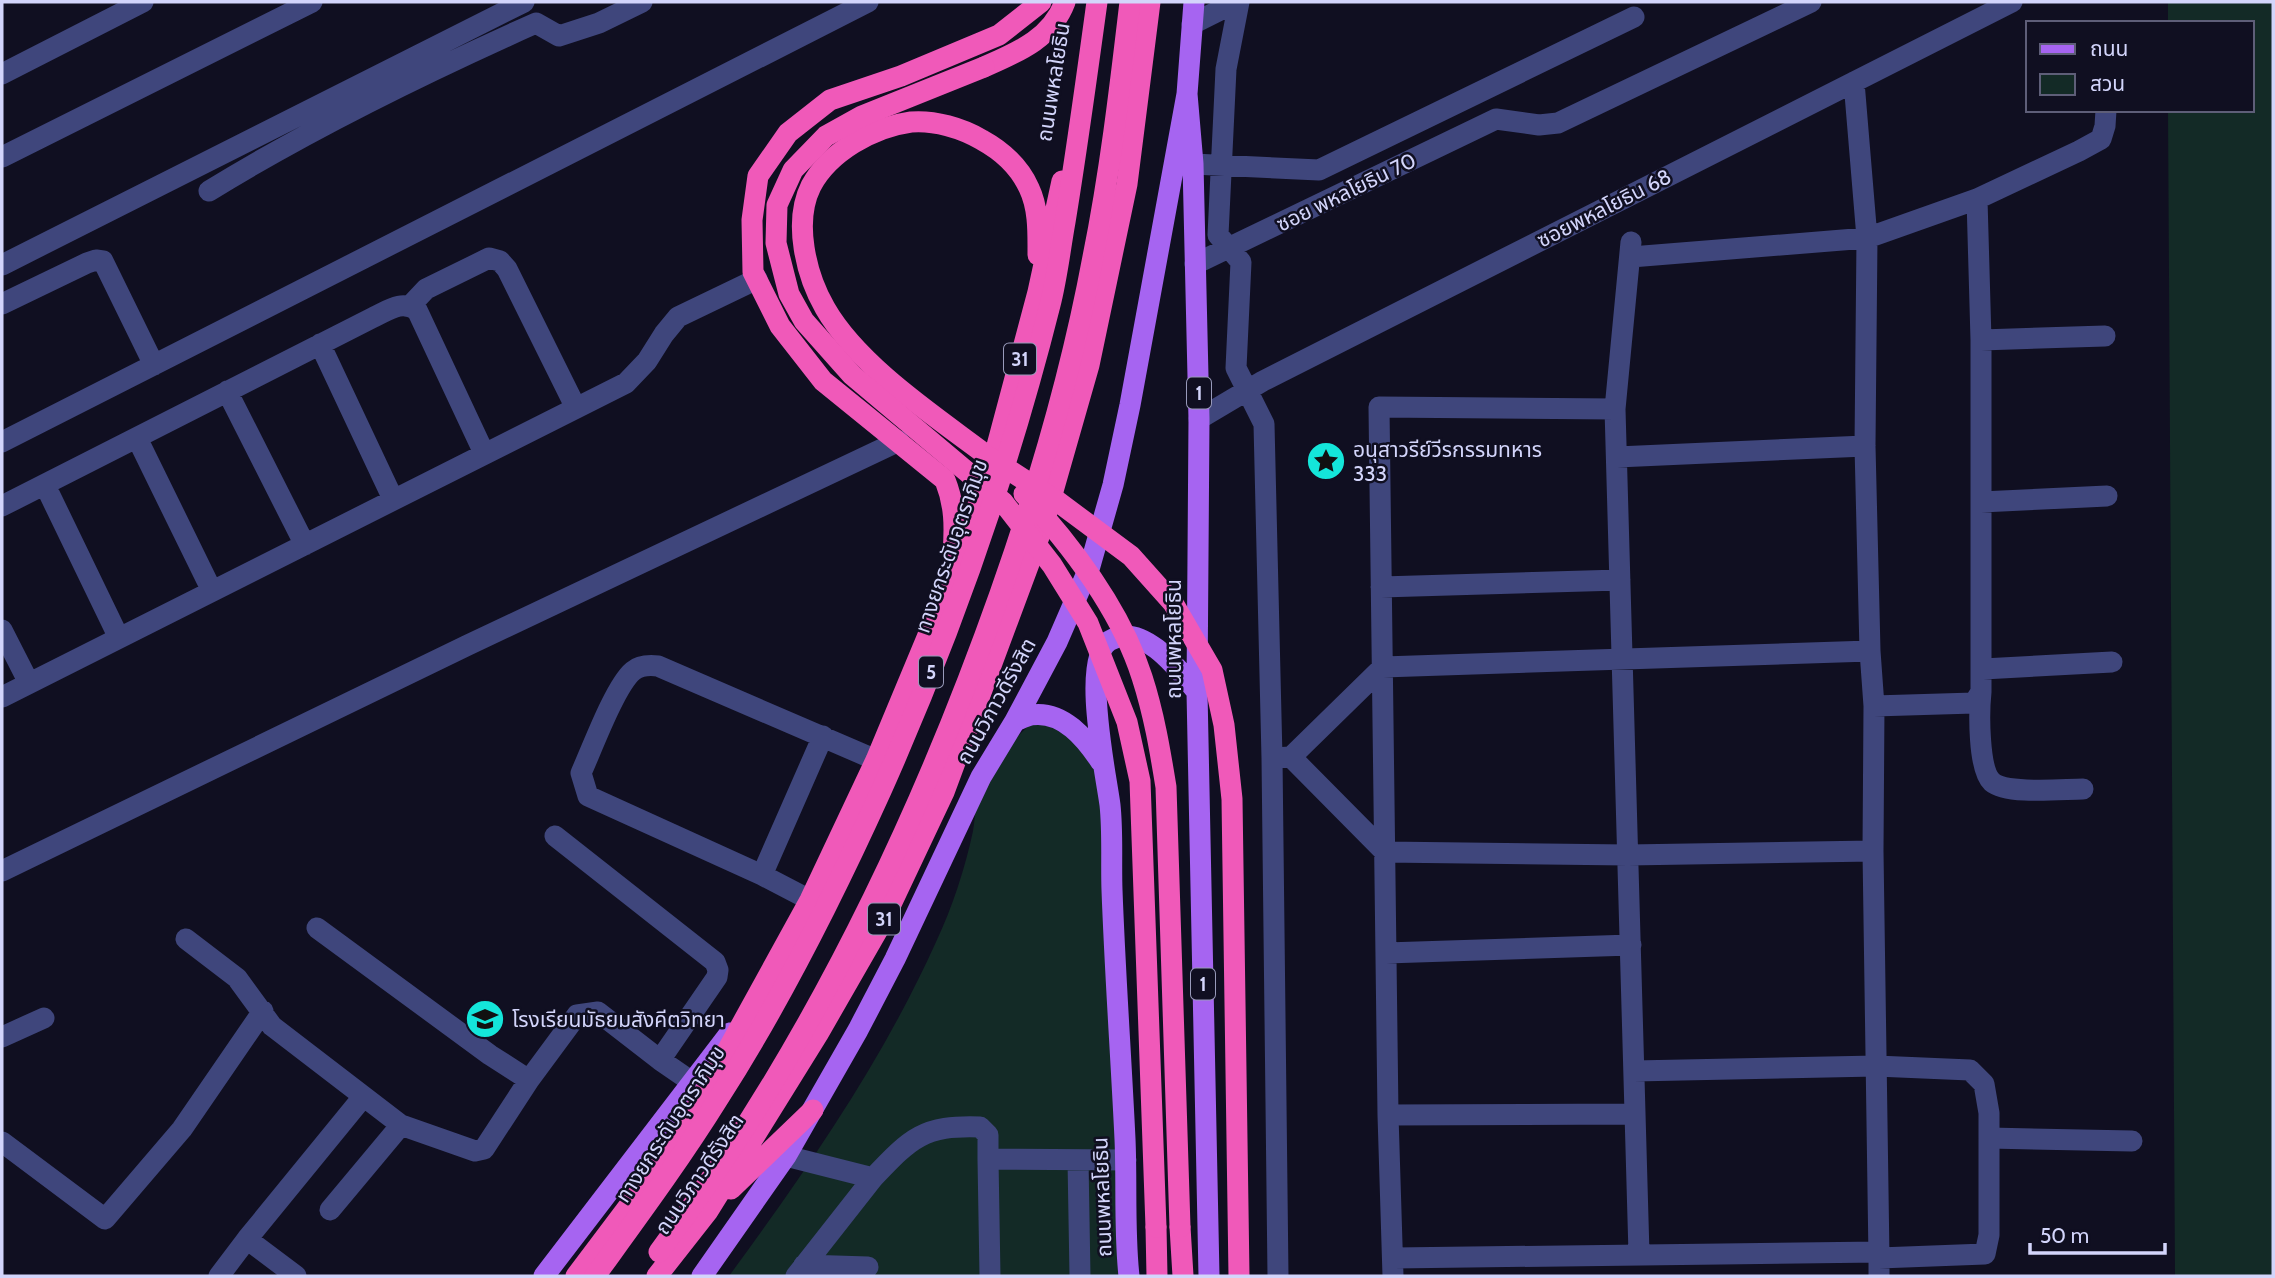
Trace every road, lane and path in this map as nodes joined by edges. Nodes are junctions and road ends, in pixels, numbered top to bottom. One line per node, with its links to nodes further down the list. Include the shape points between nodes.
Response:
1 (144, 2): 18 (street)
2 (312, 2): 22 (street)
3 (524, 2): 30 (street)
4 (642, 2): 25 (street, via 559,36 536,23 397,88)
5 (868, 2): 38 (street)
6 (1041, 2): 31 (highway, via 999,35 830,100 788,133 758,176 752,220)
7 (1065, 2): 131 (highway, bridge, via 1051,27 1023,50 862,116 826,136 793,170 777,205 776,243 789,294 804,321 852,375 1003,502 1052,565 1088,623 1128,722 1140,781)
8 (1091, 2): 32 (highway, ถนนพหลโยธิน, via 1061,187)
9 (1097, 2): 124 (highway, ทางยกระดับอุตราภิมุข / 5, bridge, via 1051,301 1007,460 955,613 848,864 782,992 719,1099)
10 (1130, 2): 125 (highway, 5, bridge, via 1116,123 1067,375 1028,514 988,629 929,778 820,1001 693,1207)
11 (1150, 2): 113 (highway, ถนนวิภาวดีรังสิต / 31, via 1127,184 1089,365 1043,526 944,792 884,919)
12 (1194, 2): 17 (main road, ถนนพหลโยธิน / 1)
13 (1237, 2): 17 (street); 24 (street, via 1226,69)
14 (1811, 2): 28 (street, ซอย พหลโยธิน 70, via 1558,123 1496,119)
15 (2012, 2): 19 (street, ซอยพหลโยธิน 68)
16 (1634, 17): 24 (street, via 1319,170)
17 (1192, 24): 20 (main road, ถนนพหลโยธิน / 1)
18 (2, 74)
19 (1854, 82): 27 (street); 40 (street, ซอยพหลโยธิน 68)
20 (1188, 94): 23 (main road, ถนนพหลโยธิน / 1); 73 (main road, ถนนวิภาวดีรังสิต / 31, via 1113,485 1090,566)
21 (2106, 112): 26 (street, via 2101,139)
22 (2, 157)
23 (1193, 164): 24 (street); 29 (main road, ถนนพหลโยธิน / 1)
24 (1222, 165): 28 (street, via 1218,235)
25 (209, 191)
26 (1977, 199): 27 (street); 36 (street)
27 (1867, 239): 42 (street, via 1631,249); 47 (street)
28 (1229, 248): 29 (street, ซอย พหลโยธิน 70); 40 (street, via 1241,262 1237,368)
29 (1195, 264): 43 (main road, ถนนพหลโยธิน / 1)
30 (2, 265)
31 (757, 279): 41 (street, via 678,317 626,383); 45 (highway, via 780,326 823,381)
32 (1038, 292): 49 (highway, via 1037,209 1029,187 1016,166 974,135 951,126 913,122 891,127 846,149 811,187 804,209 803,245 811,280 826,310 862,354); 57 (highway, ถนนวิภาวดีรังสิต / 31, via 990,472)
33 (2, 304): 38 (street, via 87,262 103,261)
34 (410, 306): 37 (street, via 398,305); 41 (street, via 426,289 489,258 500,261); 48 (street, via 417,310)
35 (2105, 336): 36 (street)
36 (1981, 340): 54 (street)
37 (320, 344): 39 (street); 53 (street)
38 (154, 365): 46 (street)
39 (227, 391): 44 (street); 56 (street)
40 (1247, 391): 43 (street, ซอยพหลโยธิน 68); 75 (street, via 1264,424)
41 (576, 408): 48 (street)
42 (1615, 409): 50 (street); 59 (street, via 1379,407)
43 (1199, 419): 69 (main road, ถนนพหลโยธิน / 1)
44 (137, 438): 51 (street); 60 (street)
45 (899, 441): 57 (highway, via 945,480 953,498); 83 (street)
46 (2, 442)
47 (1865, 446): 50 (street); 63 (street)
48 (484, 453): 53 (street)
49 (989, 457): 132 (highway, bridge, via 1059,532 1094,582 1142,674 1156,726 1166,787); 134 (highway, bridge, via 1131,556 1173,603 1212,670 1224,725 1231,799)
50 (1617, 457): 58 (street)
51 (45, 485): 55 (street); 62 (street)
52 (2107, 496): 54 (street)
53 (393, 499): 56 (street)
54 (1981, 502): 67 (street)
55 (2, 506)
56 (305, 545): 60 (street)
57 (951, 580): 76 (highway, ถนนวิภาวดีรังสิต / 31)
58 (1620, 580): 59 (street); 64 (street)
59 (1381, 586): 66 (street)
60 (212, 592): 62 (street)
61 (2, 630): 68 (street)
62 (119, 638): 68 (street)
63 (1870, 651): 64 (street); 72 (street)
64 (1623, 660): 66 (street); 82 (street)
65 (2112, 662): 67 (street)
66 (1382, 667): 75 (street); 81 (street)
67 (1983, 669): 70 (street)
68 (29, 683): 71 (street)
69 (1197, 692): 77 (main road, ถนนพหลโยธิน, via 1175,665 1142,639 1110,640 1101,649 1095,669); 133 (main road, ถนนพหลโยธิน / 1)
70 (1981, 692): 72 (street, via 1974,704); 78 (street, via 1978,722 1987,775 1994,784)
71 (2, 696)
72 (1874, 706): 80 (street)
73 (1016, 722): 77 (main road, via 1030,715 1064,723 1081,735); 100 (main road, ถนนวิภาวดีรังสิต / 31, via 982,777 895,959)
74 (823, 736): 76 (street); 84 (street); 84 (street, via 659,666 647,665 622,682 581,773 588,796)
75 (1281, 757): 81 (street); 135 (street)
76 (876, 760): 85 (highway, ถนนวิภาวดีรังสิต / 31)
77 (1106, 769): 110 (main road, ถนนพหลโยธิน)
78 (2084, 789)
79 (555, 836): 94 (street, via 715,962 717,977)
80 (1873, 851): 82 (street); 95 (street)
81 (1385, 852): 82 (street); 89 (street)
82 (1628, 855): 88 (street)
83 (2, 871)
84 (762, 875): 85 (street)
85 (810, 900): 90 (highway, ถนนวิภาวดีรังสิต / 31)
86 (317, 928): 97 (street)
87 (186, 939): 91 (street, via 237,978)
88 (1631, 945): 89 (street); 96 (street)
89 (1386, 953): 102 (street)
90 (761, 990): 98 (main road, ถนนวิภาวดีรังสิต / 31); 123 (highway, ถนนวิภาวดีรังสิต / 31, via 677,1142)
91 (263, 1012): 99 (street, via 272,1026); 106 (street, via 183,1129 105,1219)
92 (44, 1018): 93 (street)
93 (2, 1037)
94 (660, 1060): 97 (street, via 598,1012 587,1012 577,1015); 98 (street)
95 (1876, 1066): 96 (street); 104 (street, via 1970,1070 1984,1084); 116 (street)
96 (1634, 1071): 101 (street)
97 (530, 1080): 103 (street, via 484,1149 475,1151)
98 (692, 1082): 122 (main road, ถนนวิภาวดีรังสิต / 31)
99 (363, 1097): 103 (street); 114 (street)
100 (813, 1110): 107 (main road, ถนนวิภาวดีรังสิต / 31); 113 (highway)
101 (1635, 1114): 102 (street); 115 (street)
102 (1388, 1115): 118 (street)
103 (401, 1125): 112 (street)
104 (1989, 1138): 105 (street); 116 (street, via 1985,1254)
105 (2132, 1141)
106 (2, 1142)
107 (786, 1156): 111 (street); 127 (main road, ถนนวิภาวดีรังสิต / 31)
108 (988, 1159): 109 (street); 111 (street, via 988,1135 980,1127 952,1126 922,1134 900,1149); 128 (street)
109 (1078, 1160): 110 (street); 129 (street)
110 (1126, 1160): 130 (main road, ถนนพหลโยธิน)
111 (873, 1178): 119 (street)
112 (330, 1210)
113 (708, 1211): 126 (highway, ถนนวิภาวดีรังสิต / 31)
114 (247, 1239): 120 (street); 121 (street)
115 (1639, 1254): 116 (street); 118 (street)
116 (1879, 1262)
117 (868, 1267): 119 (street)
118 (1394, 1267)
119 (800, 1271)
120 (219, 1276)
121 (296, 1276)
122 (544, 1276)
123 (576, 1276)
124 (595, 1276)
125 (642, 1276)
126 (657, 1276)
127 (702, 1276)
128 (990, 1276)
129 (1080, 1276)
130 (1129, 1276)
131 (1157, 1276)
132 (1183, 1276)
133 (1209, 1276)
134 (1238, 1276)
135 (1278, 1276)

